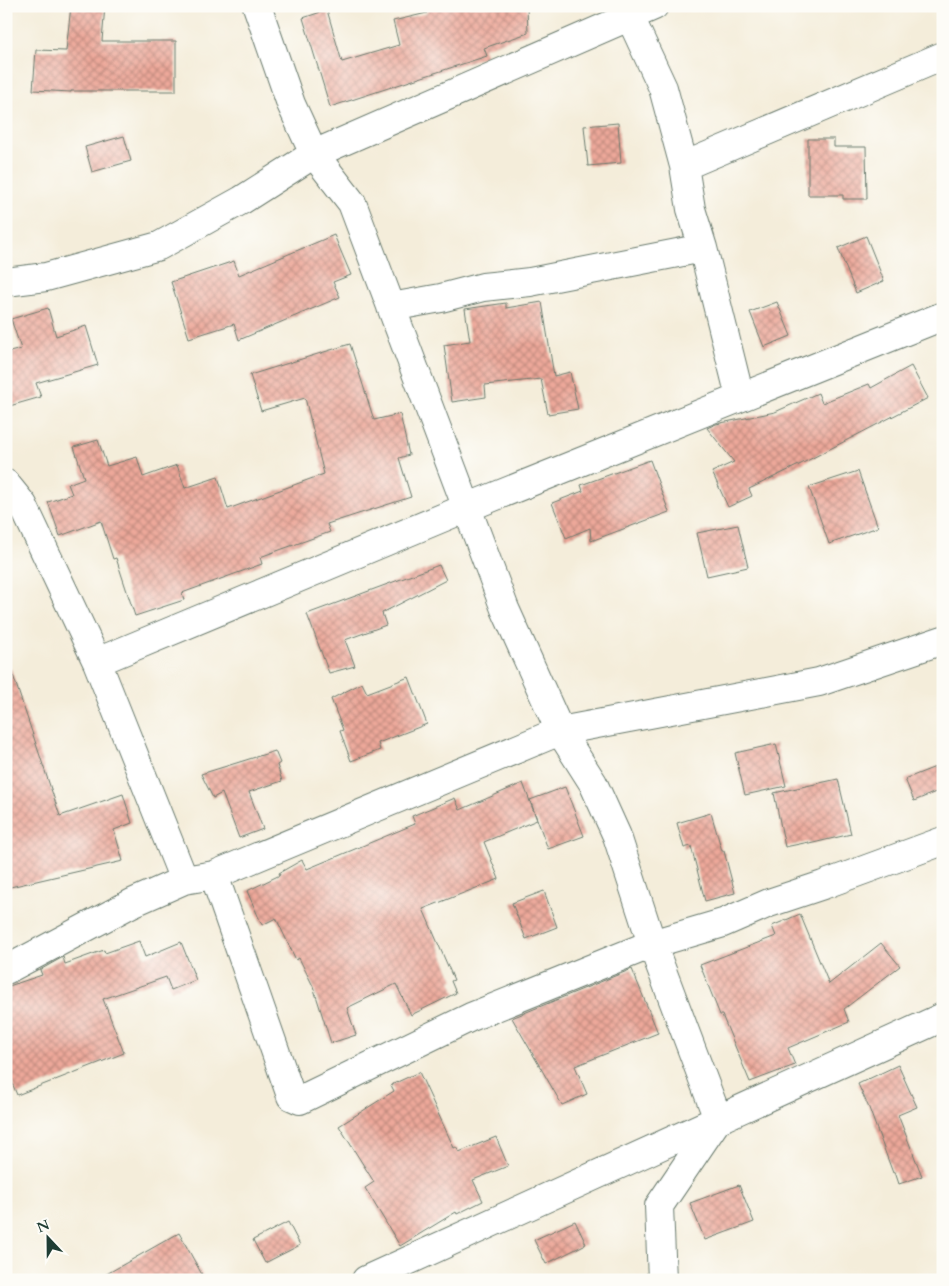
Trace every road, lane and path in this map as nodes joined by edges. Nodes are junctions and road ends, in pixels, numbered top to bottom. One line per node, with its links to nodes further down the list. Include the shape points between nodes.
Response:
1 (257, 6): 4 (street, via 292,104)
2 (642, 11): 4 (street); 5 (street)
3 (943, 56): 5 (street)
4 (314, 154): 7 (street, via 242,200 159,246 46,277); 8 (street, via 352,203)
5 (684, 166): 6 (street, via 691,209)
6 (703, 248): 8 (street, via 530,282 483,287); 10 (street)
7 (6, 282)
8 (391, 307): 12 (street)
9 (943, 316): 10 (street)
10 (740, 397): 12 (street)
11 (6, 484): 14 (street, via 23,505)
12 (466, 508): 14 (street); 15 (street, via 505,609)
13 (943, 640): 15 (street, via 819,682)
14 (97, 662): 18 (street)
15 (560, 731): 17 (street); 19 (street, via 593,782 617,836)
16 (943, 841): 19 (street, via 769,903 723,923)
17 (214, 875): 18 (street); 19 (street, via 291,1096 300,1100 471,1017)
18 (184, 880): 20 (street)
19 (652, 944): 22 (street)
20 (6, 970)
21 (943, 1017): 22 (street)
22 (718, 1119): 23 (street); 24 (street, via 659,1206)
23 (366, 1280)
24 (662, 1280)

